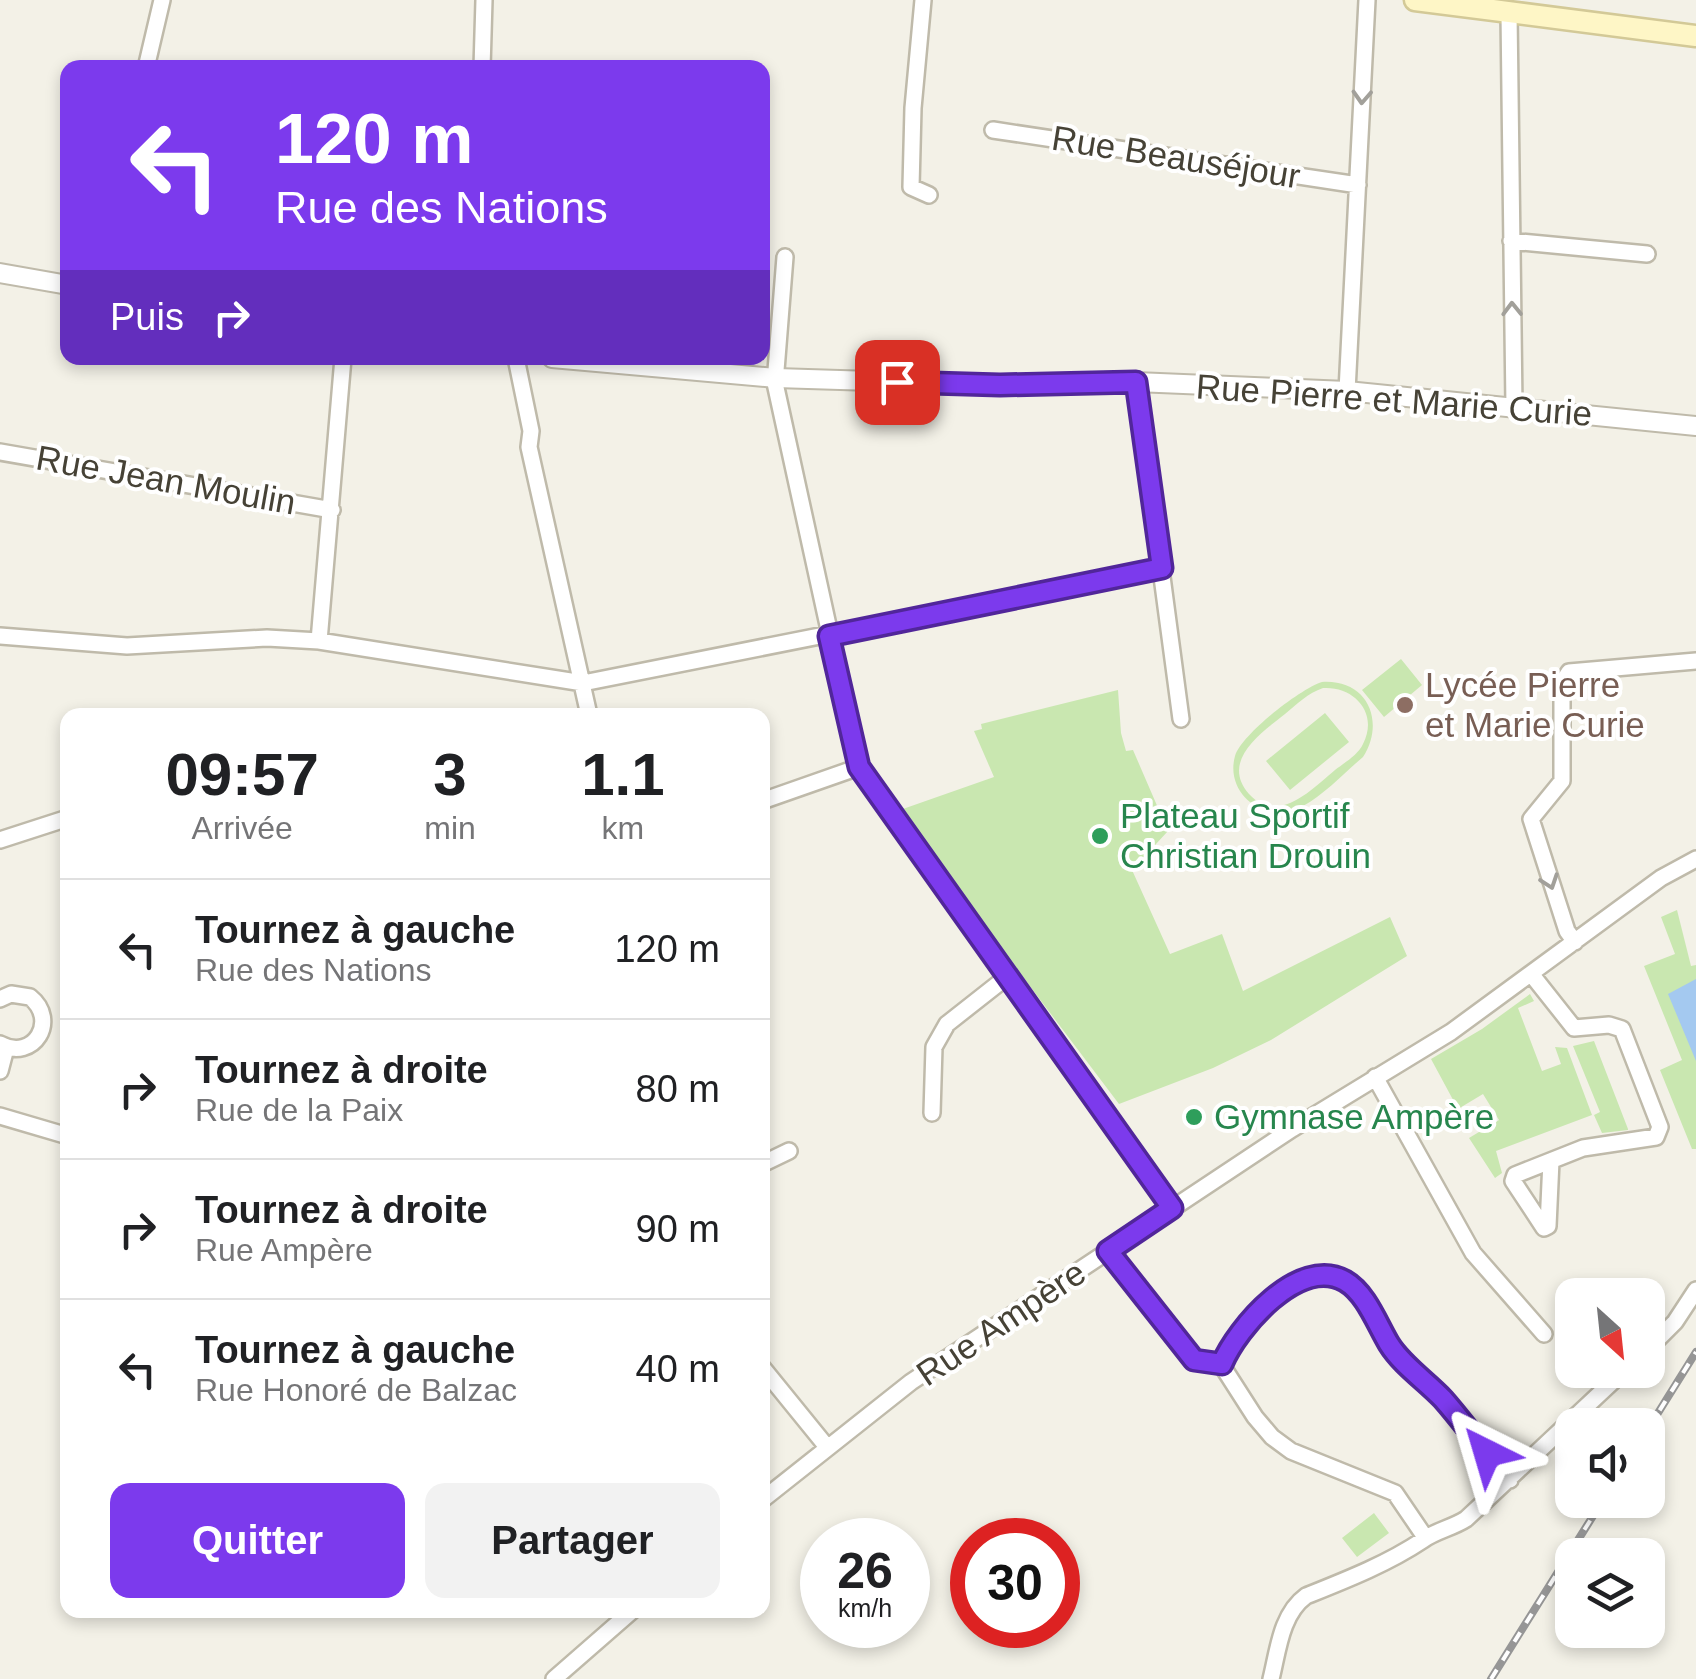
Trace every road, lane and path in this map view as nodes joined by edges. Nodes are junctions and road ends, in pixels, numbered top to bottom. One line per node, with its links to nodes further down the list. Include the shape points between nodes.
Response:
1 (162, 0): 8 (street)
2 (484, 0): 9 (street)
3 (923, 0): 12 (street, via 911,187)
4 (1367, 0): 11 (street, one-way to 11)
5 (1415, 0): 6 (main road)
6 (1509, 13): 7 (main road); 13 (street)
7 (1696, 36)
8 (148, 60)
9 (482, 60)
10 (993, 130): 11 (street, Rue Beauséjour)
11 (1358, 185): 25 (street)
12 (929, 196)
13 (1512, 241): 14 (street); 26 (street, one-way to 13)
14 (1646, 254)
15 (785, 257): 19 (street)
16 (0, 273): 17 (street)
17 (60, 284)
18 (770, 287): 19 (street)
19 (781, 288): 23 (street)
20 (342, 365): 29 (street)
21 (517, 365): 35 (street, via 529,447)
22 (678, 365): 23 (street, Rue Pierre et Marie Curie)
23 (776, 378): 24 (street, Rue Pierre et Marie Curie); 32 (street)
24 (1136, 382): 25 (street, Rue Pierre et Marie Curie); 30 (street)
25 (1348, 391): 26 (street, Rue Pierre et Marie Curie)
26 (1514, 407): 27 (street, Rue Pierre et Marie Curie)
27 (1696, 426)
28 (0, 452): 29 (street, Rue Jean Moulin)
29 (332, 510): 33 (street)
30 (1162, 568): 32 (street); 37 (street)
31 (0, 636): 33 (street, via 127,646)
32 (829, 636): 35 (street); 38 (street)
33 (319, 641): 35 (street)
34 (1696, 660): 43 (street, one-way to 43, via 1569,672 1562,683 1562,782 1530,819)
35 (583, 684): 36 (street)
36 (588, 708)
37 (1182, 719)
38 (859, 767): 39 (street); 45 (street)
39 (770, 797)
40 (60, 821): 41 (street)
41 (0, 840)
42 (1696, 859): 43 (street, Rue Ampère)
43 (1575, 942): 44 (street, Rue Ampère)
44 (1532, 975): 49 (street, Rue Ampère); 55 (street, via 1574,1028 1622,1029 1660,1127 1656,1137 1583,1148)
45 (1008, 976): 50 (street, via 940,1035); 56 (street)
46 (0, 998): 47 (street, via 30,997 44,1023 32,1045)
47 (3, 1046): 48 (street)
48 (0, 1070)
49 (1374, 1078): 56 (street, Rue Ampère); 60 (street, via 1473,1253)
50 (932, 1113)
51 (0, 1116): 52 (street)
52 (60, 1134)
53 (788, 1151): 54 (street)
54 (770, 1160)
55 (1551, 1161)
56 (1172, 1208): 57 (street, Rue Ampère)
57 (1108, 1251): 61 (street, via 1194,1360); 64 (street, Rue Ampère)
58 (1696, 1290): 59 (street)
59 (1665, 1332)
60 (1544, 1334)
61 (1222, 1364): 65 (street, via 1247,1321 1270,1300 1311,1279 1341,1278 1392,1348); 67 (street, via 1272,1437 1395,1494)
62 (770, 1377): 64 (street)
63 (1606, 1388): 65 (street)
64 (827, 1446): 66 (street, Rue Ampère)
65 (1510, 1480): 67 (street, via 1466,1519)
66 (770, 1493)
67 (1426, 1537): 70 (street, via 1401,1556 1296,1604)
68 (624, 1618): 69 (street)
69 (554, 1679)
70 (1271, 1679)

